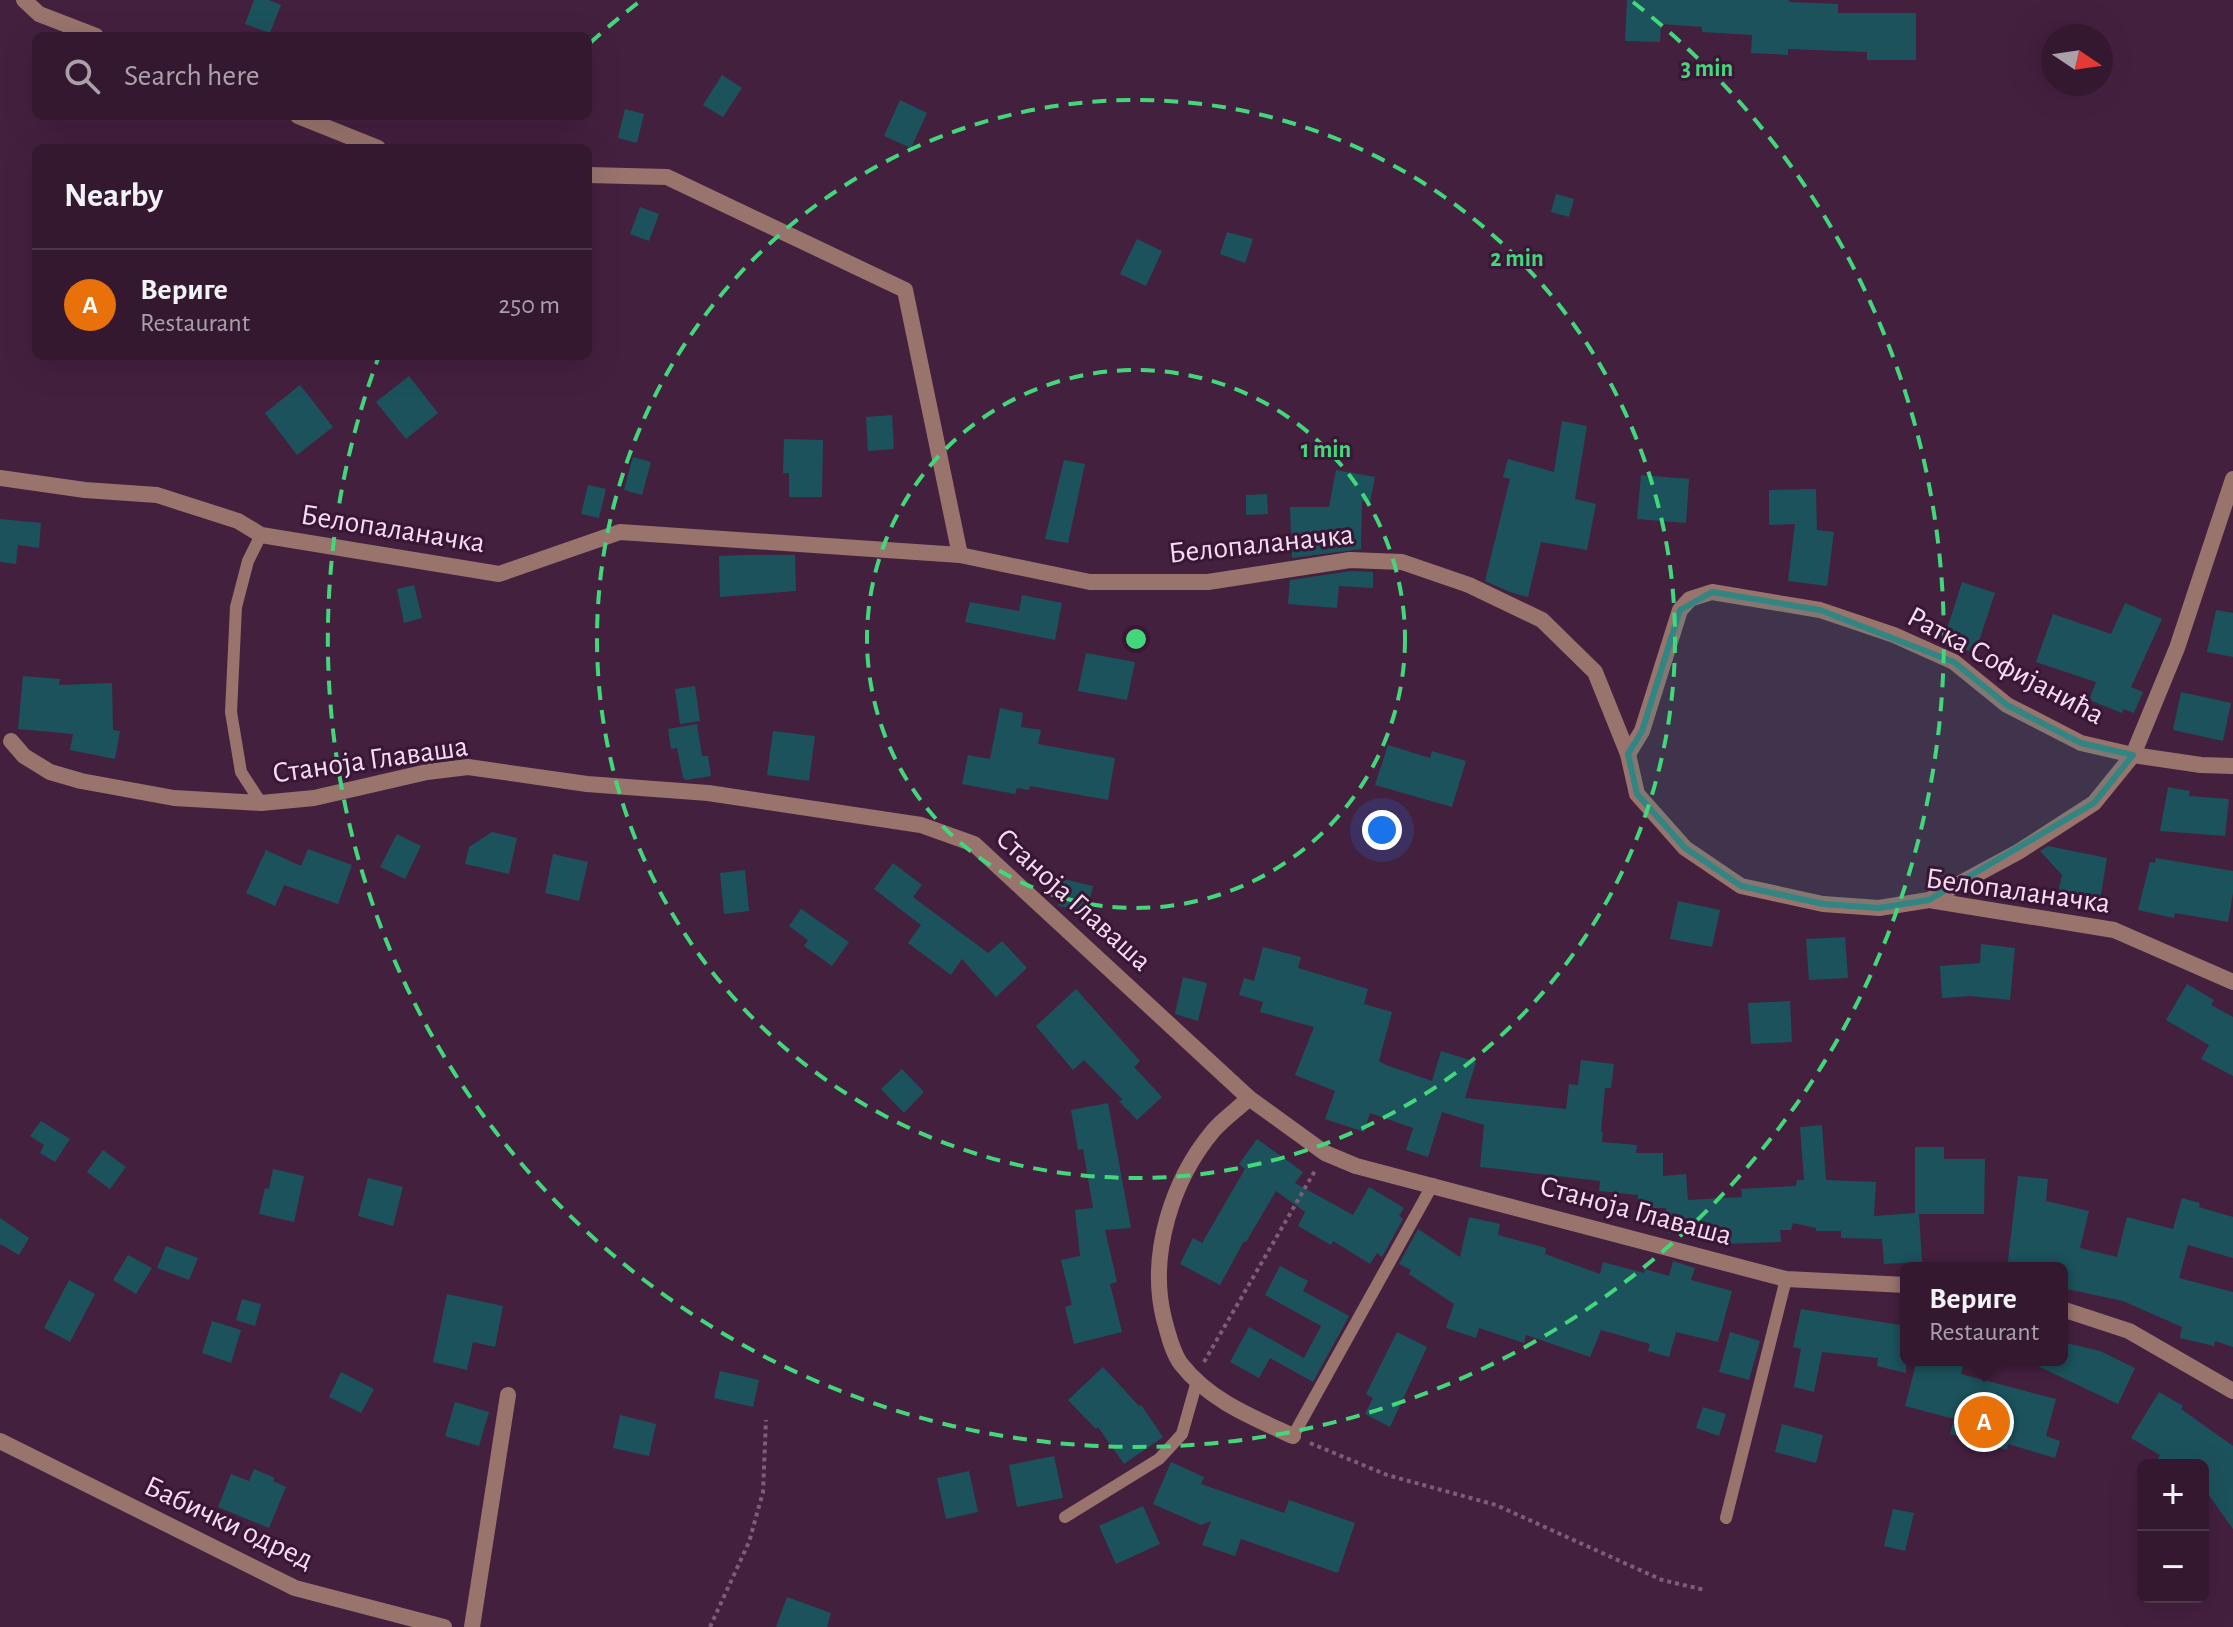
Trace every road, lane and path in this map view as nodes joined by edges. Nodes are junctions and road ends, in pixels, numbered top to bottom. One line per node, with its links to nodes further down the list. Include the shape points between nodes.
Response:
1 (24, 0): 2 (street, via 39,14)
2 (86, 32)
3 (308, 120): 4 (street)
4 (368, 144)
5 (592, 175): 9 (street, via 667,177 905,290)
6 (0, 478): 8 (street, Белопаланачка, via 157,495 227,517)
7 (2233, 479): 12 (street, Ратка Софијанића, via 2177,648)
8 (261, 535): 9 (street, Белопаланачка, via 499,574 620,532); 14 (lane, via 236,607 231,712 241,772)
9 (960, 555): 11 (street, Белопаланачка, via 1090,582 1208,582 1350,560 1402,562 1469,585 1542,620 1595,672)
10 (11, 741): 14 (street, Станоја Главаша, via 50,772 81,781 174,798)
11 (1628, 754): 12 (street, Ратка Софијанића, via 1642,731 1680,610 1690,599 1712,592 1820,610 1894,635 1954,662 2007,705 2081,743); 15 (street, Белопаланачка, via 1637,794 1685,848 1741,886 1823,904 1879,908)
12 (2133, 755): 13 (street, Ратка Софијанића); 15 (street, Ратка Софијанића, via 2094,803)
13 (2233, 766)
14 (261, 803): 17 (street, Станоја Главаша, via 314,798 468,767 587,784 708,793 921,825 974,844)
15 (1929, 900): 16 (street, Белопаланачка, via 2114,930)
16 (2233, 982)
17 (1249, 1098): 18 (street, Станоја Главаша); 23 (street, via 1214,1130 1190,1165 1164,1233 1160,1304 1180,1362)
18 (1325, 1153): 19 (street, Станоја Главаша); 23 (path, via 1207,1354)
19 (1433, 1184): 20 (street, Станоја Главаша); 27 (lane)
20 (1786, 1279): 21 (street, Станоја Главаша); 30 (lane)
21 (1900, 1285)
22 (2068, 1311): 24 (street, via 2129,1331)
23 (1197, 1381): 27 (street, via 1215,1398); 29 (lane, via 1182,1434 1159,1459)
24 (2233, 1391)
25 (508, 1395): 33 (street)
26 (766, 1420): 34 (path, via 763,1492 749,1542)
27 (1293, 1436): 31 (path, via 1387,1475 1496,1505 1662,1580)
28 (0, 1441): 32 (street, Бабички одред, via 295,1588)
29 (1065, 1517)
30 (1726, 1518)
31 (1705, 1590)
32 (444, 1627)
33 (472, 1627)
34 (710, 1627)

